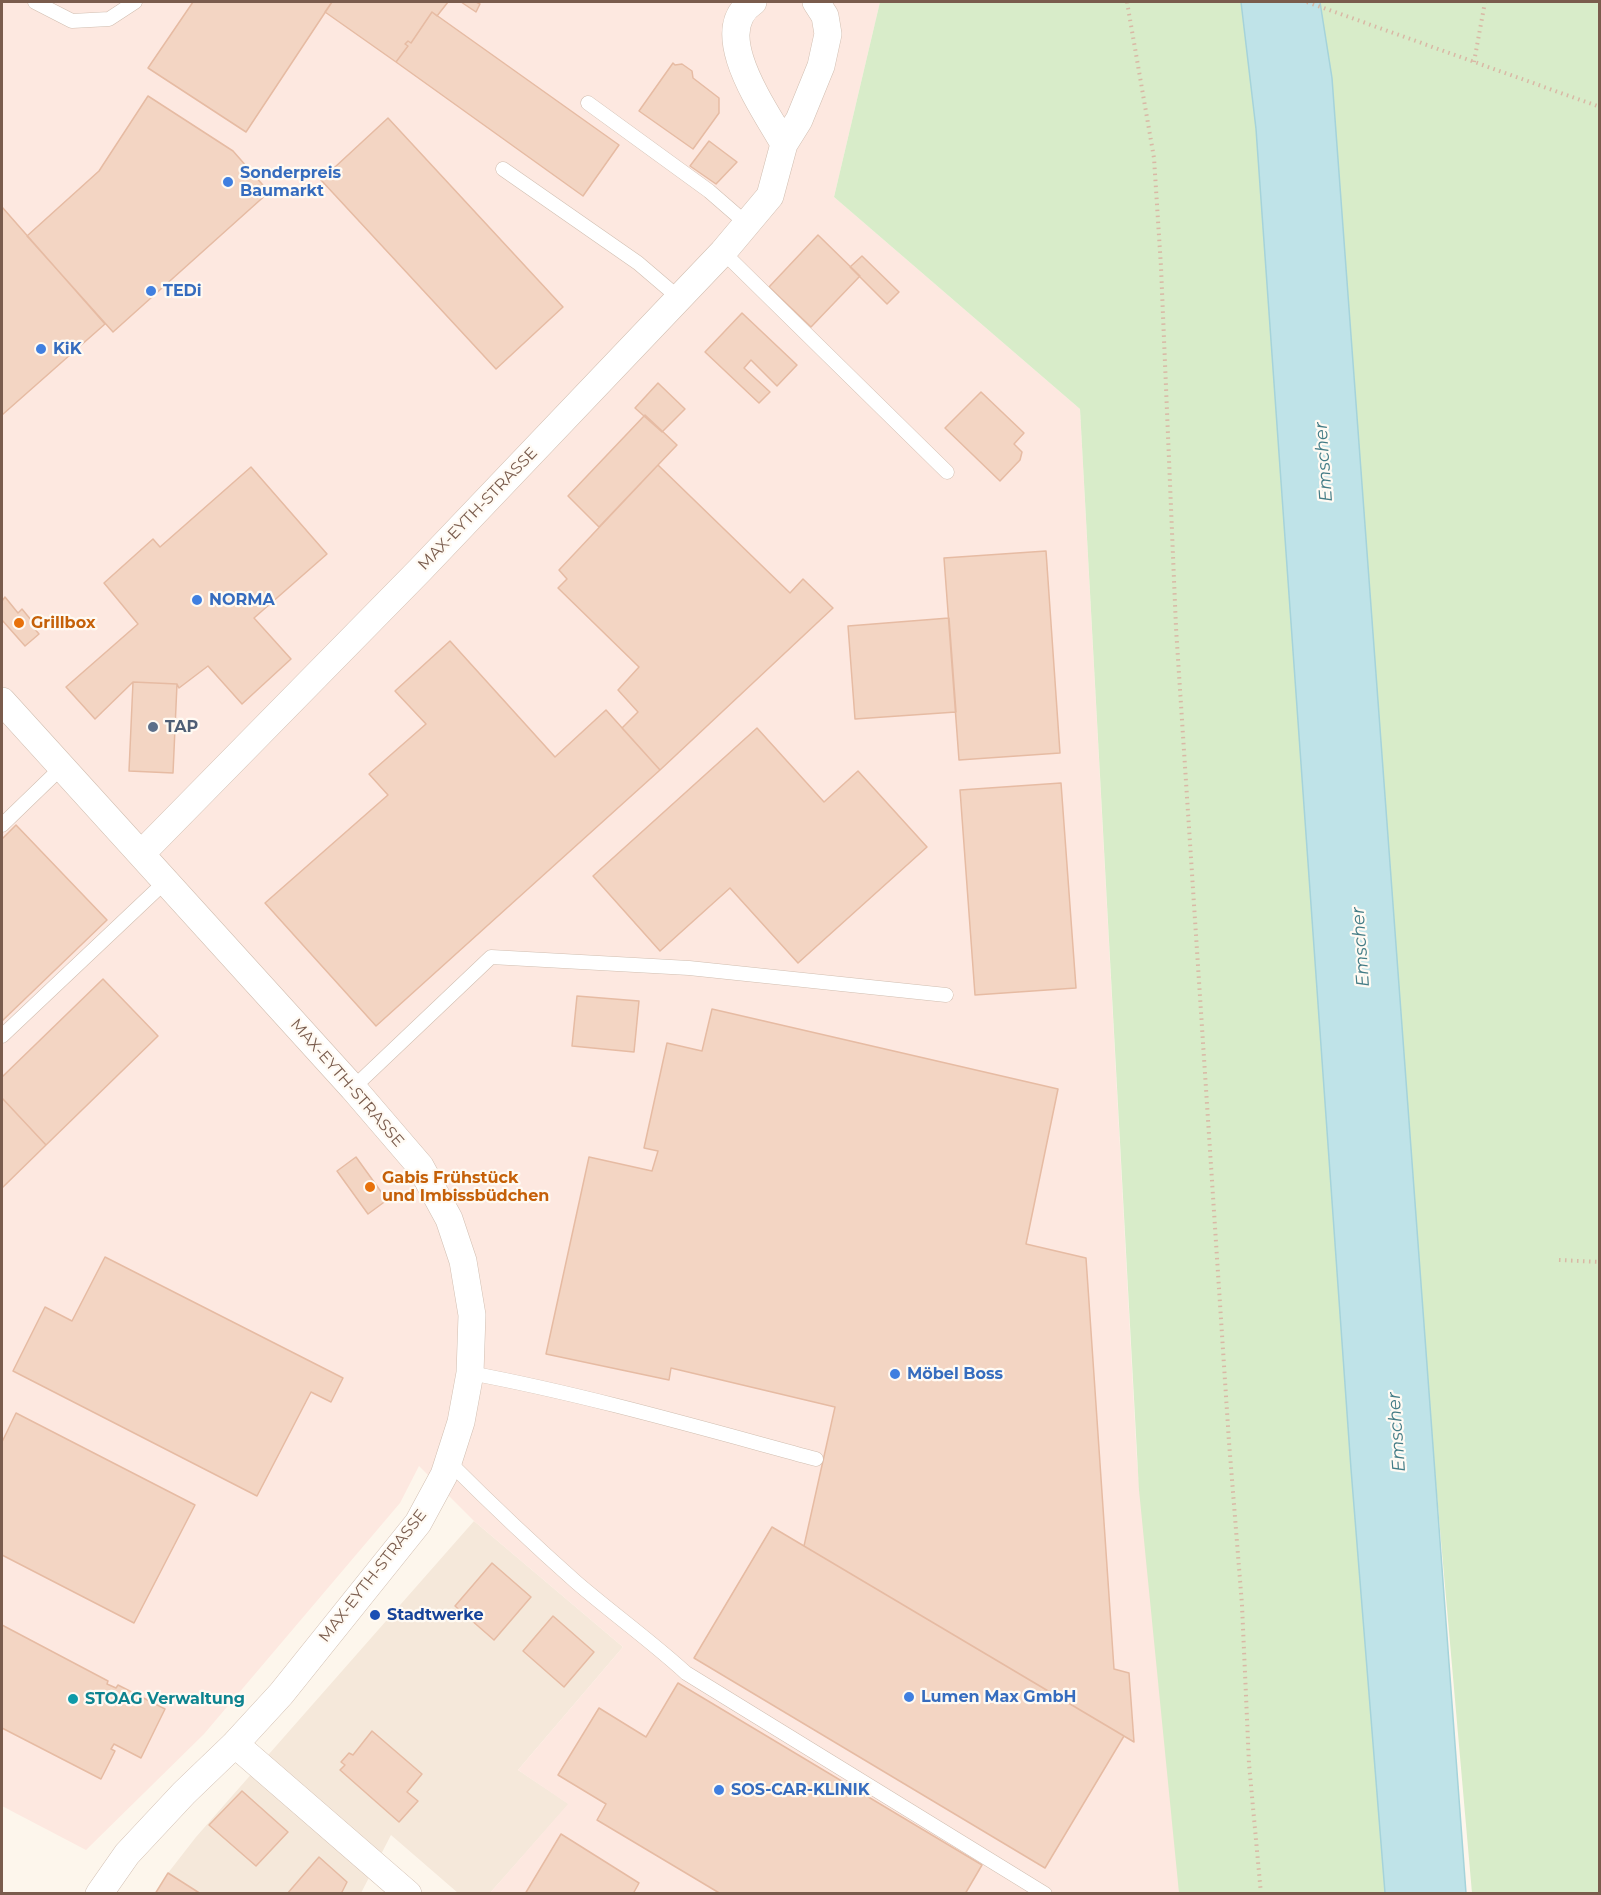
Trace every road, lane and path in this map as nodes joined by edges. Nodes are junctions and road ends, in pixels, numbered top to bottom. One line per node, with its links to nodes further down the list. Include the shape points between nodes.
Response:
1 (35, 2): 2 (lane, via 72,21 109,19)
2 (135, 2)
3 (753, 2): 11 (street, via 735,25 736,48 748,79)
4 (816, 2): 11 (street, MAX-EYTH-STRASSE, via 825,16 826,45 808,101)
5 (1127, 2): 34 (path, via 1154,158 1176,628 1242,1605 1249,1764)
6 (1307, 2): 8 (path)
7 (1485, 2): 8 (path)
8 (1474, 62): 10 (path)
9 (588, 103): 13 (lane, via 709,191)
10 (1599, 107)
11 (784, 144): 13 (street, MAX-EYTH-STRASSE, via 770,196)
12 (503, 169): 15 (lane, via 638,263)
13 (747, 224): 14 (street, MAX-EYTH-STRASSE)
14 (723, 252): 15 (street, MAX-EYTH-STRASSE); 16 (lane)
15 (679, 298): 20 (street, MAX-EYTH-STRASSE, via 421,569)
16 (947, 472)
17 (2, 700): 18 (street, MAX-EYTH-STRASSE)
18 (62, 768): 19 (lane); 20 (street, MAX-EYTH-STRASSE)
19 (2, 825)
20 (141, 854): 21 (street, MAX-EYTH-STRASSE)
21 (166, 881): 23 (lane); 24 (street, MAX-EYTH-STRASSE)
22 (946, 995): 24 (lane, via 689,968 490,957)
23 (2, 1036)
24 (353, 1088): 27 (street, MAX-EYTH-STRASSE, via 420,1166 449,1219 470,1295)
25 (1559, 1260): 26 (path)
26 (1599, 1262)
27 (470, 1373): 28 (lane, via 593,1399); 29 (street, MAX-EYTH-STRASSE)
28 (816, 1459)
29 (449, 1462): 30 (street, MAX-EYTH-STRASSE, via 418,1523); 33 (lane, via 570,1576 686,1673)
30 (235, 1744): 31 (street, MAX-EYTH-STRASSE, via 127,1854); 32 (street)
31 (99, 1893)
32 (408, 1893)
33 (1045, 1893)
34 (1261, 1893)

